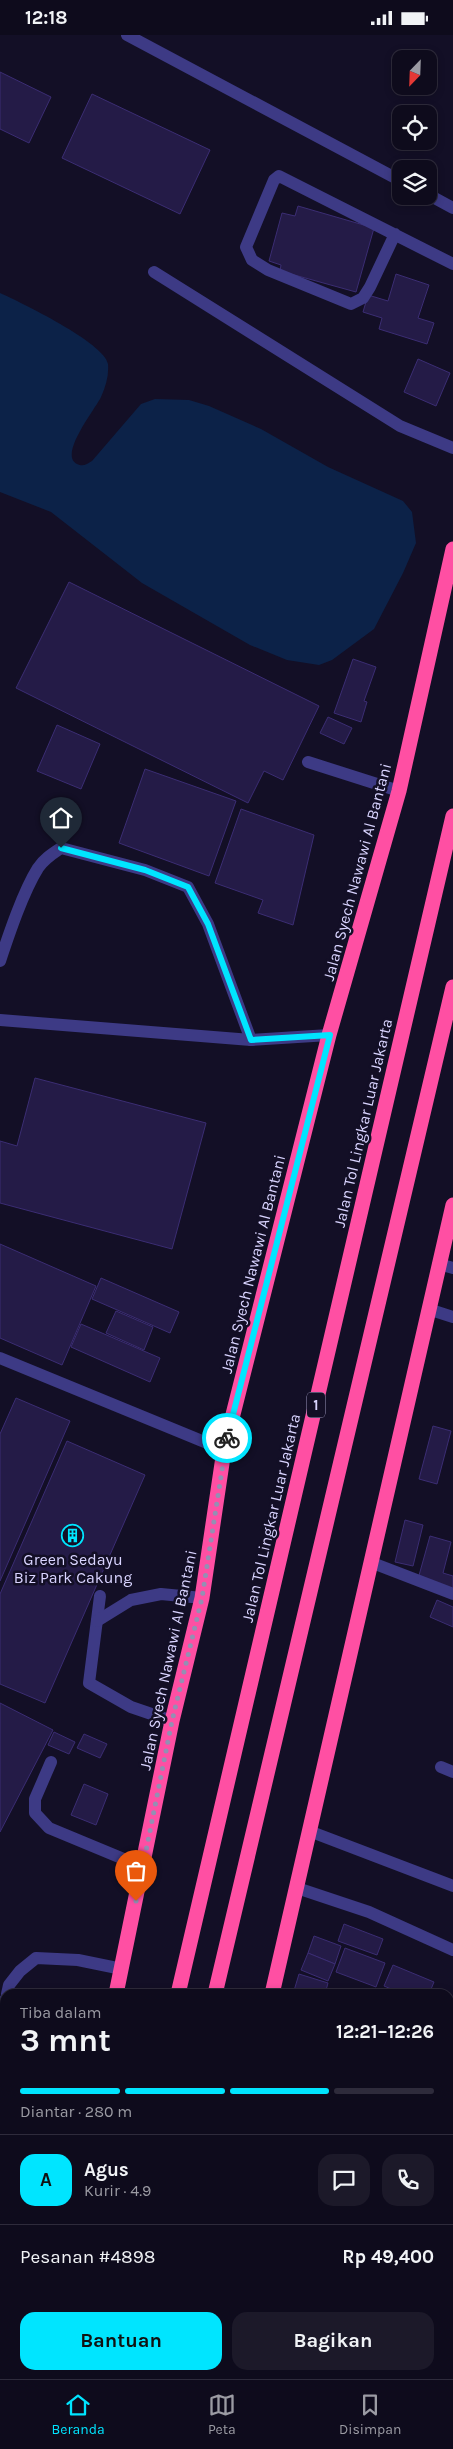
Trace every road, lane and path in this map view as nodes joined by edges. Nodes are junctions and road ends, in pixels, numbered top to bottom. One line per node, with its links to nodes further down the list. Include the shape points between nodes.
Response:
1 (127, 35): 2 (street)
2 (392, 176)
3 (437, 199): 4 (street)
4 (453, 208)
5 (395, 233): 5 (street, via 279,176 274,180 246,247 252,260 268,270 351,304 363,298 370,287); 6 (street)
6 (453, 264)
7 (154, 272): 8 (street, via 400,426)
8 (453, 447)
9 (453, 549): 11 (highway, Jalan Syech Nawawi Al Bantani)
10 (308, 762): 11 (street)
11 (399, 791): 16 (highway, Jalan Syech Nawawi Al Bantani)
12 (453, 816): 39 (highway, Jalan Tol Lingkar Luar Jakarta / 1)
13 (0, 961): 17 (street, via 38,869 46,858 61,848 145,870 188,887 208,924)
14 (453, 987): 40 (highway)
15 (0, 1020): 17 (street)
16 (330, 1035): 17 (street); 23 (highway, Jalan Syech Nawawi Al Bantani)
17 (251, 1040)
18 (453, 1205): 19 (highway)
19 (446, 1266): 20 (highway)
20 (428, 1309): 21 (street); 24 (highway)
21 (453, 1317)
22 (0, 1358): 23 (street)
23 (224, 1451): 27 (highway, Jalan Syech Nawawi Al Bantani)
24 (370, 1562): 25 (street); 31 (highway)
25 (453, 1594)
26 (100, 1595): 28 (street)
27 (202, 1598): 28 (street, via 161,1593 131,1600); 29 (highway, Jalan Syech Nawawi Al Bantani)
28 (97, 1621): 29 (street, via 90,1685 131,1707)
29 (172, 1721): 32 (highway, Jalan Syech Nawawi Al Bantani)
30 (51, 1762): 32 (street, via 35,1799 35,1813 49,1829)
31 (309, 1831): 33 (street); 34 (highway)
32 (143, 1867): 36 (highway, Jalan Syech Nawawi Al Bantani)
33 (453, 1886)
34 (297, 1888): 35 (street, via 369,1912); 41 (highway)
35 (453, 1950)
36 (122, 1969): 37 (street, via 78,1960 36,1959 20,1971); 38 (highway, Jalan Syech Nawawi Al Bantani)
37 (8, 1989)
38 (117, 1989)
39 (179, 1989)
40 (216, 1989)
41 (273, 1989)

